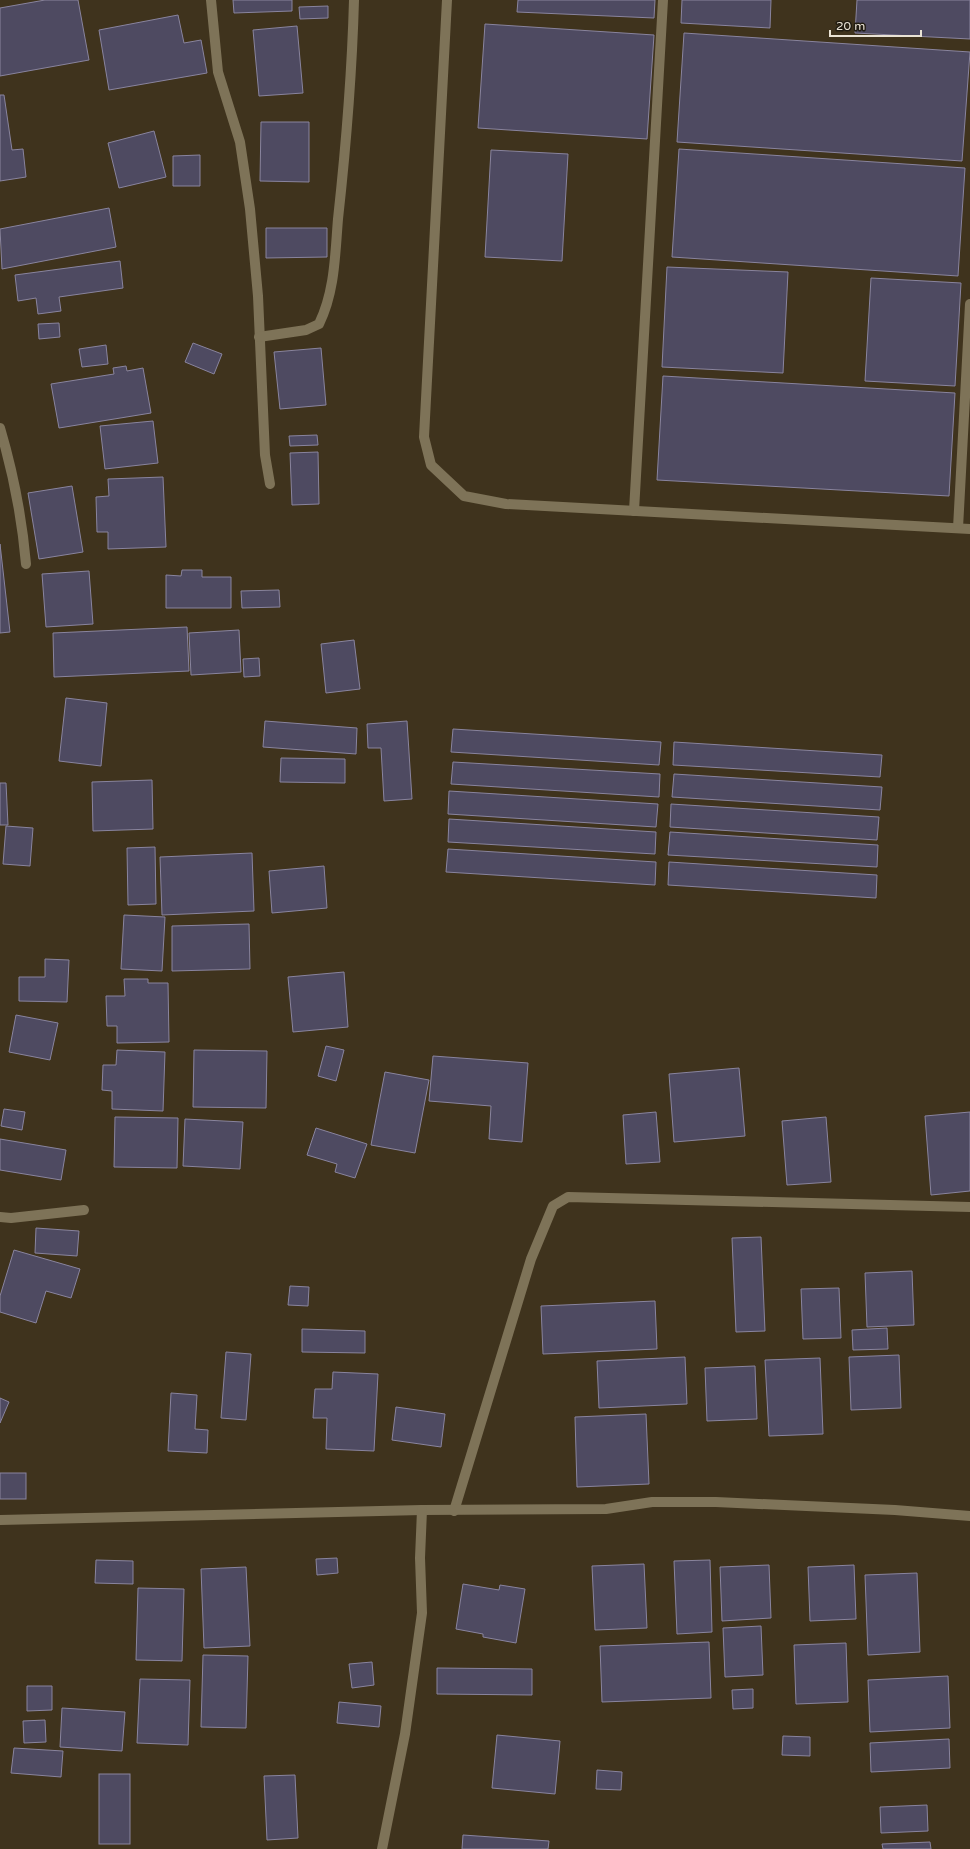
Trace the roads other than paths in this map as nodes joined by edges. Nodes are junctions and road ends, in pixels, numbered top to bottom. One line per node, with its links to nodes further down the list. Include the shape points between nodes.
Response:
1 (211, 0): 6 (street, via 218,72 240,142 250,209)
2 (354, 0): 6 (street, via 344,170 330,294 319,324 306,330)
3 (447, 0): 9 (street, via 424,437 431,465 464,496 506,504)
4 (663, 0): 9 (street)
5 (970, 304): 10 (street)
6 (259, 337): 8 (street, via 265,455)
7 (0, 428): 12 (street, via 24,536)
8 (270, 484)
9 (634, 511): 10 (street)
10 (958, 528): 11 (street)
11 (970, 529)
12 (26, 564)
13 (970, 1207): 17 (street, via 647,1198 568,1197 562,1200 553,1206 531,1259)
14 (84, 1210): 15 (street)
15 (0, 1217)
16 (422, 1510): 17 (street); 19 (street); 20 (street, via 422,1613 405,1734)
17 (454, 1511): 18 (street, via 606,1509 652,1502 708,1502)
18 (970, 1516)
19 (0, 1520)
20 (382, 1849)

